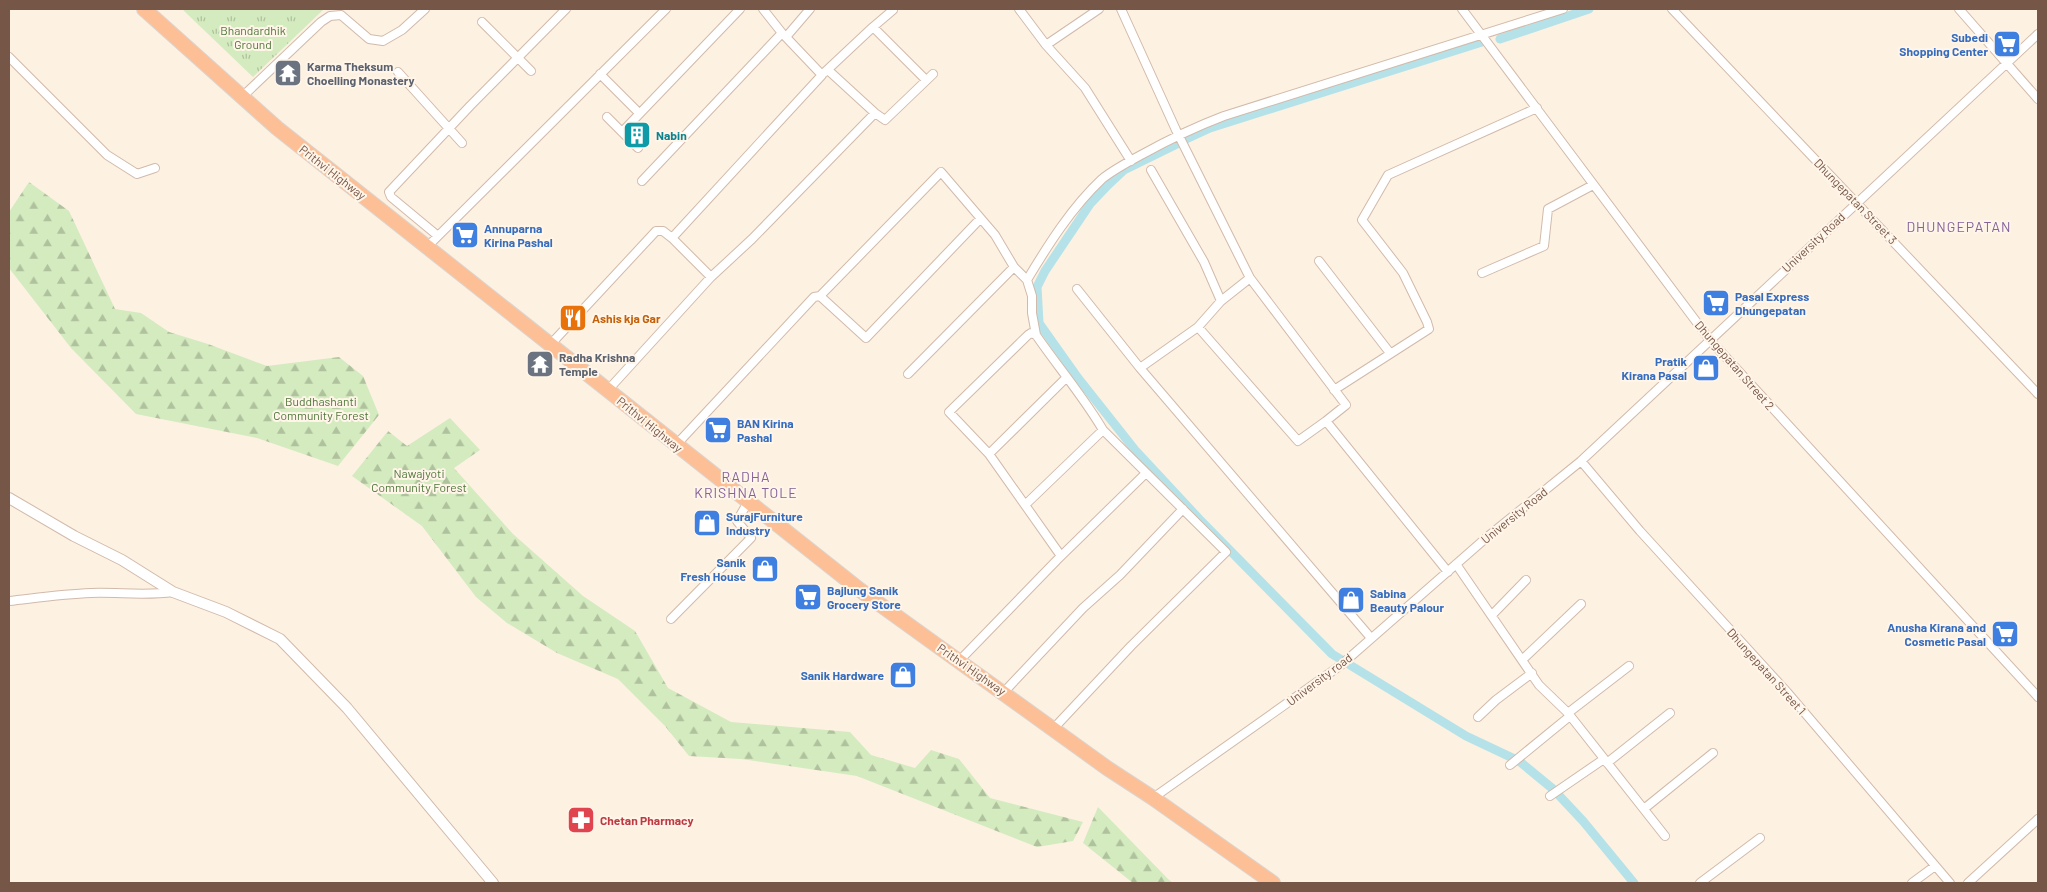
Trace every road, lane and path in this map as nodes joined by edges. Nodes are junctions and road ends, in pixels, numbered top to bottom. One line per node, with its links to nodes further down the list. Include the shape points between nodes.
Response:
1 (144, 9): 31 (highway, Prithvi Highway)
2 (425, 9): 31 (street, via 402,30 383,41 369,39 341,15 330,16)
3 (566, 9): 23 (street)
4 (666, 9): 28 (street)
5 (740, 9): 34 (street)
6 (764, 9): 20 (street)
7 (810, 9): 20 (street)
8 (892, 9): 17 (street)
9 (1019, 9): 21 (street)
10 (1099, 9): 21 (street)
11 (1121, 9): 39 (street)
12 (1462, 9): 18 (street, Dhungepatan Street 2)
13 (1562, 9): 18 (street)
14 (1672, 9): 47 (street, Dhungepatan Street 3)
15 (1959, 9): 24 (street)
16 (482, 22): 23 (street)
17 (873, 26): 27 (street); 30 (street)
18 (1482, 34): 33 (street, Dhungepatan Street 2); 39 (street, via 1224,116)
19 (2038, 34): 24 (street, University Road)
20 (784, 35): 27 (street); 45 (street)
21 (1046, 45): 42 (street, via 1086,88)
22 (9, 57): 43 (street, via 107,155 137,174)
23 (517, 58): 25 (street); 37 (street)
24 (2006, 63): 32 (street); 47 (street, University Road)
25 (531, 71)
26 (398, 72): 37 (street)
27 (825, 73): 35 (street); 49 (street)
28 (600, 74): 34 (street); 50 (street)
29 (934, 74): 30 (street)
30 (926, 80): 35 (street, via 885,120)
31 (242, 96): 50 (highway, Prithvi Highway, via 277,128)
32 (2038, 99)
33 (1537, 108): 46 (street, Dhungepatan Street 2); 64 (street, via 1388,175 1362,220 1403,273 1429,329)
34 (639, 113): 38 (street)
35 (875, 113): 54 (street)
36 (607, 117): 38 (street)
37 (449, 128): 40 (street); 50 (street, via 389,192)
38 (622, 132): 41 (street)
39 (1178, 135): 42 (street); 55 (street)
40 (462, 142)
41 (638, 148)
42 (1131, 160): 56 (street, via 1103,179 1075,209)
43 (155, 168)
44 (1151, 170): 59 (street, via 1204,262)
45 (642, 181)
46 (1593, 185): 53 (street, via 1548,209 1544,246); 62 (street, Dhungepatan Street 2)
47 (1857, 201): 62 (street, University Road); 70 (street, Dhungepatan Street 3)
48 (980, 219): 52 (street, via 995,235); 58 (street, via 866,338); 58 (street, via 941,172)
49 (672, 238): 54 (street); 63 (street, via 663,231 656,231)
50 (433, 241): 63 (highway, Prithvi Highway)
51 (1319, 260): 64 (street)
52 (1014, 267): 56 (street); 66 (street)
53 (1482, 273)
54 (711, 277): 68 (street)
55 (1250, 278): 59 (street); 69 (street)
56 (1027, 280): 61 (street)
57 (1077, 289): 65 (street)
58 (820, 296): 73 (street, via 814,297)
59 (1221, 301): 60 (street)
60 (1198, 327): 65 (street); 71 (street, via 1298,441)
61 (1036, 335): 67 (street); 74 (street, via 1028,335 949,412)
62 (1710, 340): 75 (street, University Road); 97 (street, Dhungepatan Street 2)
63 (550, 345): 68 (highway, Prithvi Highway)
64 (1390, 353): 69 (street)
65 (1140, 368): 91 (street)
66 (908, 374)
67 (1066, 378): 72 (street, via 1089,406); 74 (street)
68 (608, 390): 73 (highway, Prithvi Highway)
69 (1334, 390): 71 (street, via 1346,405)
70 (2038, 394)
71 (1326, 421): 84 (street)
72 (1103, 430): 76 (street); 79 (street)
73 (676, 445): 78 (highway, Prithvi Highway)
74 (989, 454): 79 (street)
75 (1581, 461): 81 (street, University Road); 111 (street, Dhungepatan Street 1, via 1640,531 1787,692)
76 (1146, 473): 80 (street); 82 (street)
77 (9, 498): 86 (street)
78 (748, 502): 90 (street, via 738,521 751,538); 93 (highway, Prithvi Highway, via 860,590)
79 (1025, 505): 82 (street)
80 (1183, 508): 96 (street); 101 (street, via 1226,552 1130,646)
81 (1474, 548): 83 (street, University road)
82 (1061, 556): 93 (street)
83 (1456, 564): 84 (street, University road); 89 (street)
84 (1448, 572): 91 (street, University road)
85 (1526, 580): 89 (street)
86 (173, 592): 87 (street, via 71,594); 112 (street, via 226,612 280,639 347,708)
87 (9, 601)
88 (1581, 604): 92 (street)
89 (1492, 615): 92 (street)
90 (671, 619)
91 (1371, 638): 106 (street, University road, via 1340,665)
92 (1522, 659): 95 (street)
93 (960, 660): 96 (highway, Prithvi Highway)
94 (1629, 666): 99 (street)
95 (1532, 673): 99 (street, via 1539,685); 100 (street)
96 (1004, 692): 101 (highway, Prithvi Highway)
97 (2038, 697)
98 (1670, 713): 103 (street)
99 (1569, 714): 103 (street); 104 (street)
100 (1478, 717)
101 (1054, 728): 106 (highway, Prithvi Highway)
102 (1713, 753): 107 (street)
103 (1606, 761): 105 (street); 107 (street)
104 (1510, 765)
105 (1550, 796)
106 (1153, 798): 113 (highway, Prithvi Highway)
107 (1645, 808): 109 (street)
108 (2038, 819): 117 (street)
109 (1665, 836)
110 (1760, 838): 114 (street)
111 (1935, 866): 115 (street); 116 (street, Dhungepatan Street 1)
112 (493, 883)
113 (1273, 883)
114 (1700, 883)
115 (1912, 883)
116 (1950, 883)
117 (1968, 883)

